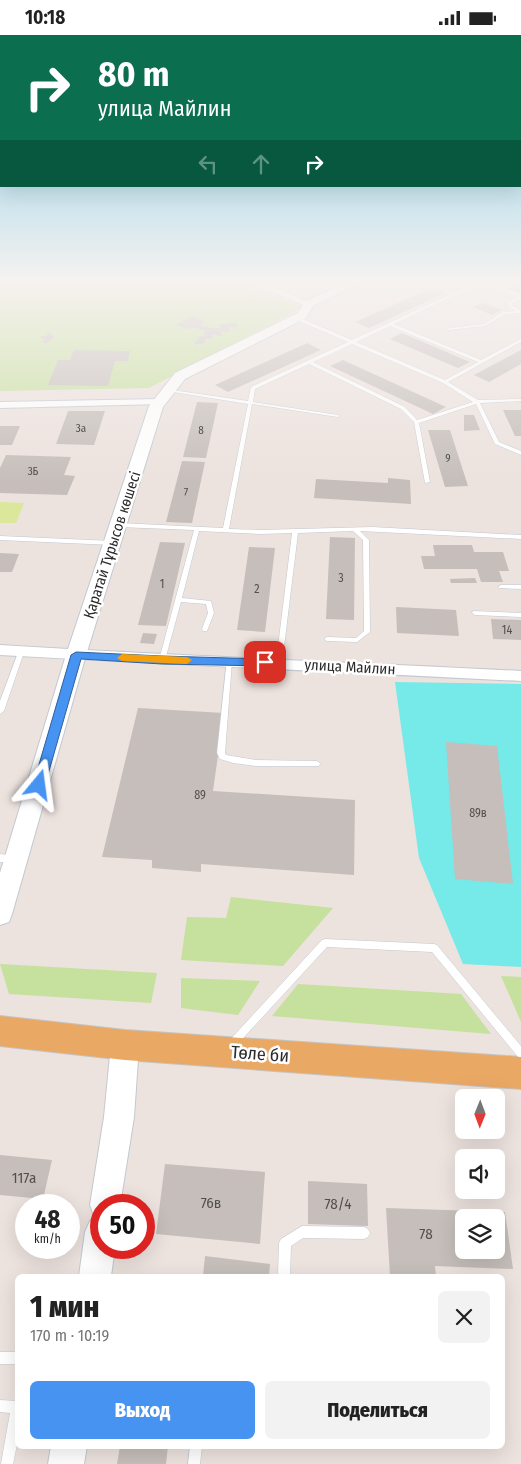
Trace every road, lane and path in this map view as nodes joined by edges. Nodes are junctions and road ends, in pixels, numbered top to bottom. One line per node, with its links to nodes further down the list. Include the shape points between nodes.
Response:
1 (235, 349): 9 (main road, Қаратай Тұрысов көшесі, via 180,376)
2 (336, 349): 6 (lane)
3 (369, 349): 8 (lane)
4 (450, 349): 7 (lane)
5 (506, 349): 7 (lane)
6 (309, 362): 11 (lane, via 253,388); 15 (lane, via 403,408)
7 (482, 362): 8 (lane)
8 (445, 382): 12 (lane)
9 (163, 396): 11 (lane); 13 (street); 18 (main road, Қаратай Тұрысов көшесі, via 156,407)
10 (521, 400): 12 (lane)
11 (250, 402): 14 (lane); 20 (lane)
12 (477, 403): 15 (lane); 16 (lane, via 497,443)
13 (0, 405)
14 (338, 416)
15 (416, 423): 17 (lane)
16 (521, 453)
17 (427, 482)
18 (119, 525): 19 (lane); 25 (main road, Қаратай Тұрысов көшесі)
19 (197, 529): 20 (lane); 28 (lane)
20 (226, 530): 22 (lane)
21 (355, 530): 22 (lane); 23 (lane); 32 (lane, via 366,539 367,632 357,640)
22 (294, 531): 38 (lane)
23 (521, 537)
24 (0, 538): 25 (lane)
25 (113, 543): 35 (main road, Қаратай Тұрысов көшесі)
26 (500, 587): 27 (lane)
27 (521, 587)
28 (178, 600): 31 (lane, via 209,602 211,613); 36 (lane)
29 (475, 613): 30 (lane)
30 (521, 615)
31 (205, 629)
32 (327, 639)
33 (0, 650): 34 (street, улица Майлин)
34 (21, 652): 35 (street, улица Майлин); 40 (lane)
35 (76, 655): 36 (street, улица Майлин); 43 (main road, Қаратай Тұрысов көшесі)
36 (162, 660): 37 (street, улица Майлин)
37 (229, 661): 38 (street, улица Майлин); 41 (lane, via 223,757)
38 (279, 663): 39 (street, улица Майлин)
39 (521, 676)
40 (0, 711)
41 (316, 764)
42 (0, 858): 43 (lane)
43 (17, 860): 44 (main road, Қаратай Тұрысов көшесі)
44 (0, 914)
45 (0, 1031): 46 (main road, Төле би)
46 (126, 1045): 47 (main road, Төле би); 50 (main road)
47 (226, 1051): 48 (lane, via 325,943 434,948); 49 (main road, Төле би)
48 (521, 1054)
49 (521, 1073)
50 (107, 1194)
51 (364, 1233): 54 (lane, via 302,1232 285,1243)
52 (97, 1259): 53 (main road)
53 (94, 1274)
54 (284, 1274)
55 (0, 1358): 56 (lane)
56 (15, 1359)
57 (0, 1406): 58 (lane)
58 (15, 1407)
59 (15, 1420): 62 (lane)
60 (68, 1449): 63 (main road)
61 (196, 1449): 64 (lane)
62 (8, 1464)
63 (66, 1464)
64 (194, 1464)

